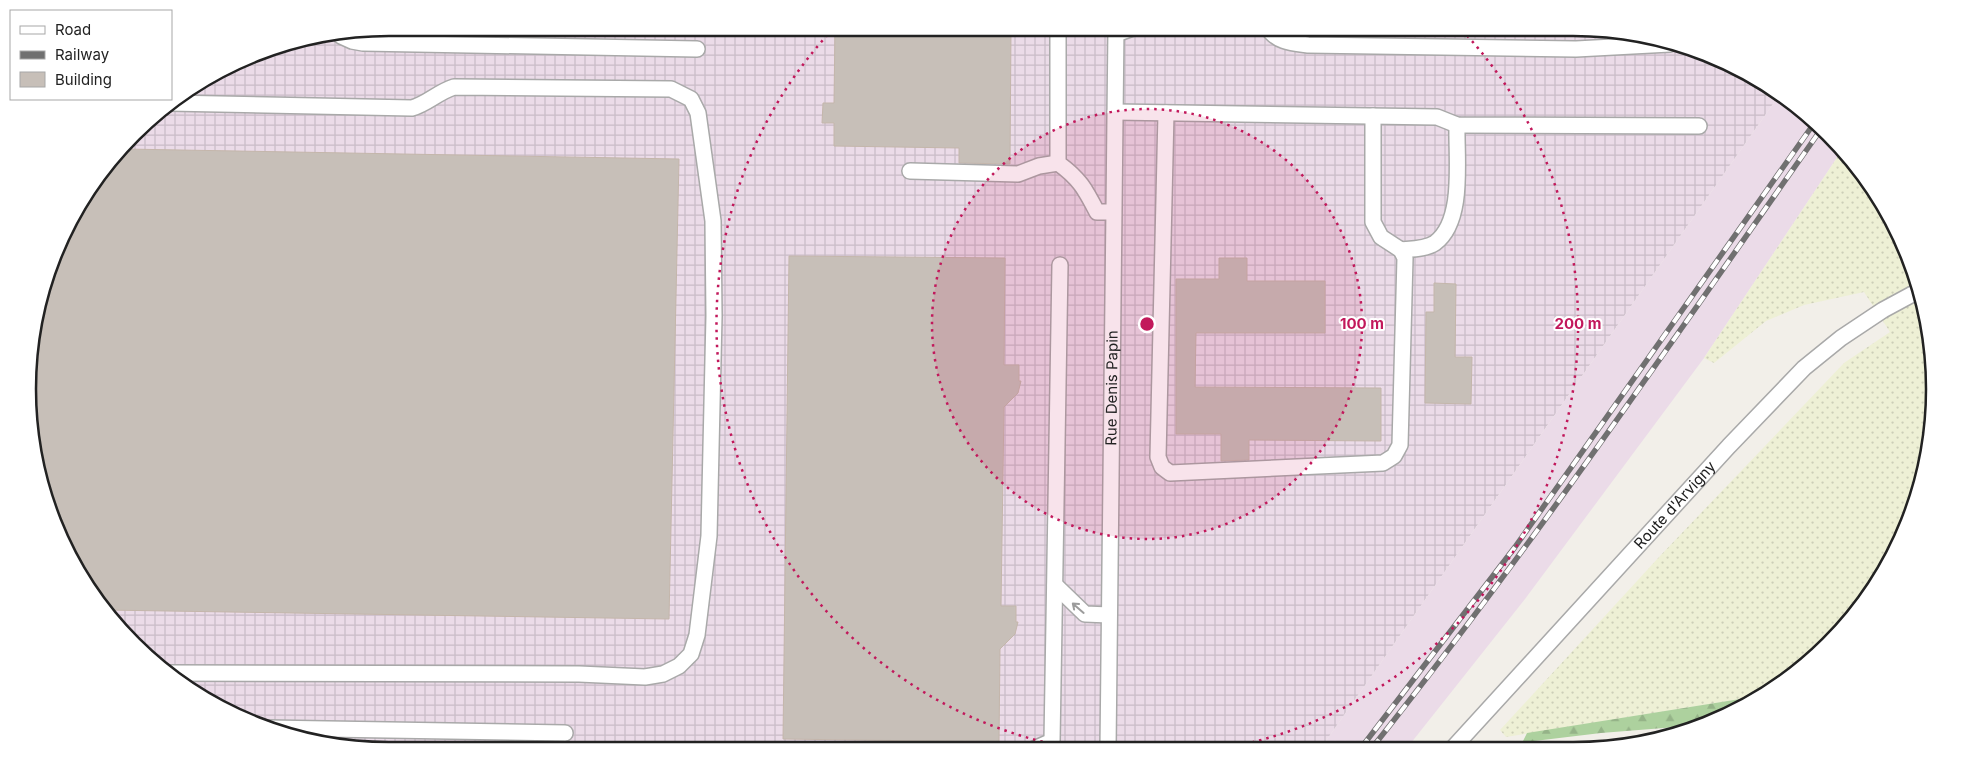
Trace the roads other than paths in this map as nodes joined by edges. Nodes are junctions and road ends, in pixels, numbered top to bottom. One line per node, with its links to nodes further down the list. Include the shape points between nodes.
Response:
1 (1058, 36): 13 (street)
2 (1116, 36): 8 (street, Rue Denis Papin)
3 (1276, 36): 5 (street, via 1286,42 1308,45 1576,49)
4 (347, 39): 6 (street, via 363,43)
5 (1651, 45)
6 (697, 49)
7 (182, 103): 21 (street, via 412,108 454,87 671,89 691,99 698,113 713,221 714,316 709,536 697,636 691,654 679,666 663,674 645,677)
8 (1115, 112): 9 (street); 15 (street, Rue Denis Papin)
9 (1166, 113): 10 (street); 16 (street, via 1158,457 1162,467 1170,473 1383,463 1394,456 1400,445 1405,258)
10 (1373, 116): 11 (street, via 1437,117); 16 (street, via 1373,222 1380,236)
11 (1457, 125): 12 (street); 16 (street, via 1456,202 1446,233 1434,244)
12 (1699, 126)
13 (1058, 163): 14 (street, via 1018,174); 15 (street, via 1082,184 1097,212)
14 (910, 171)
15 (1114, 212): 20 (street, Rue Denis Papin)
16 (1401, 250)
17 (1060, 265): 19 (street)
18 (1913, 294): 26 (street, Route d'Arvigny, via 1876,314 1804,368)
19 (1055, 585): 20 (street, one-way to 19, via 1084,614); 24 (street)
20 (1109, 614): 25 (street, Rue Denis Papin)
21 (180, 673)
22 (293, 729): 23 (street)
23 (565, 734)
24 (1050, 742)
25 (1108, 742)
26 (1458, 742)

